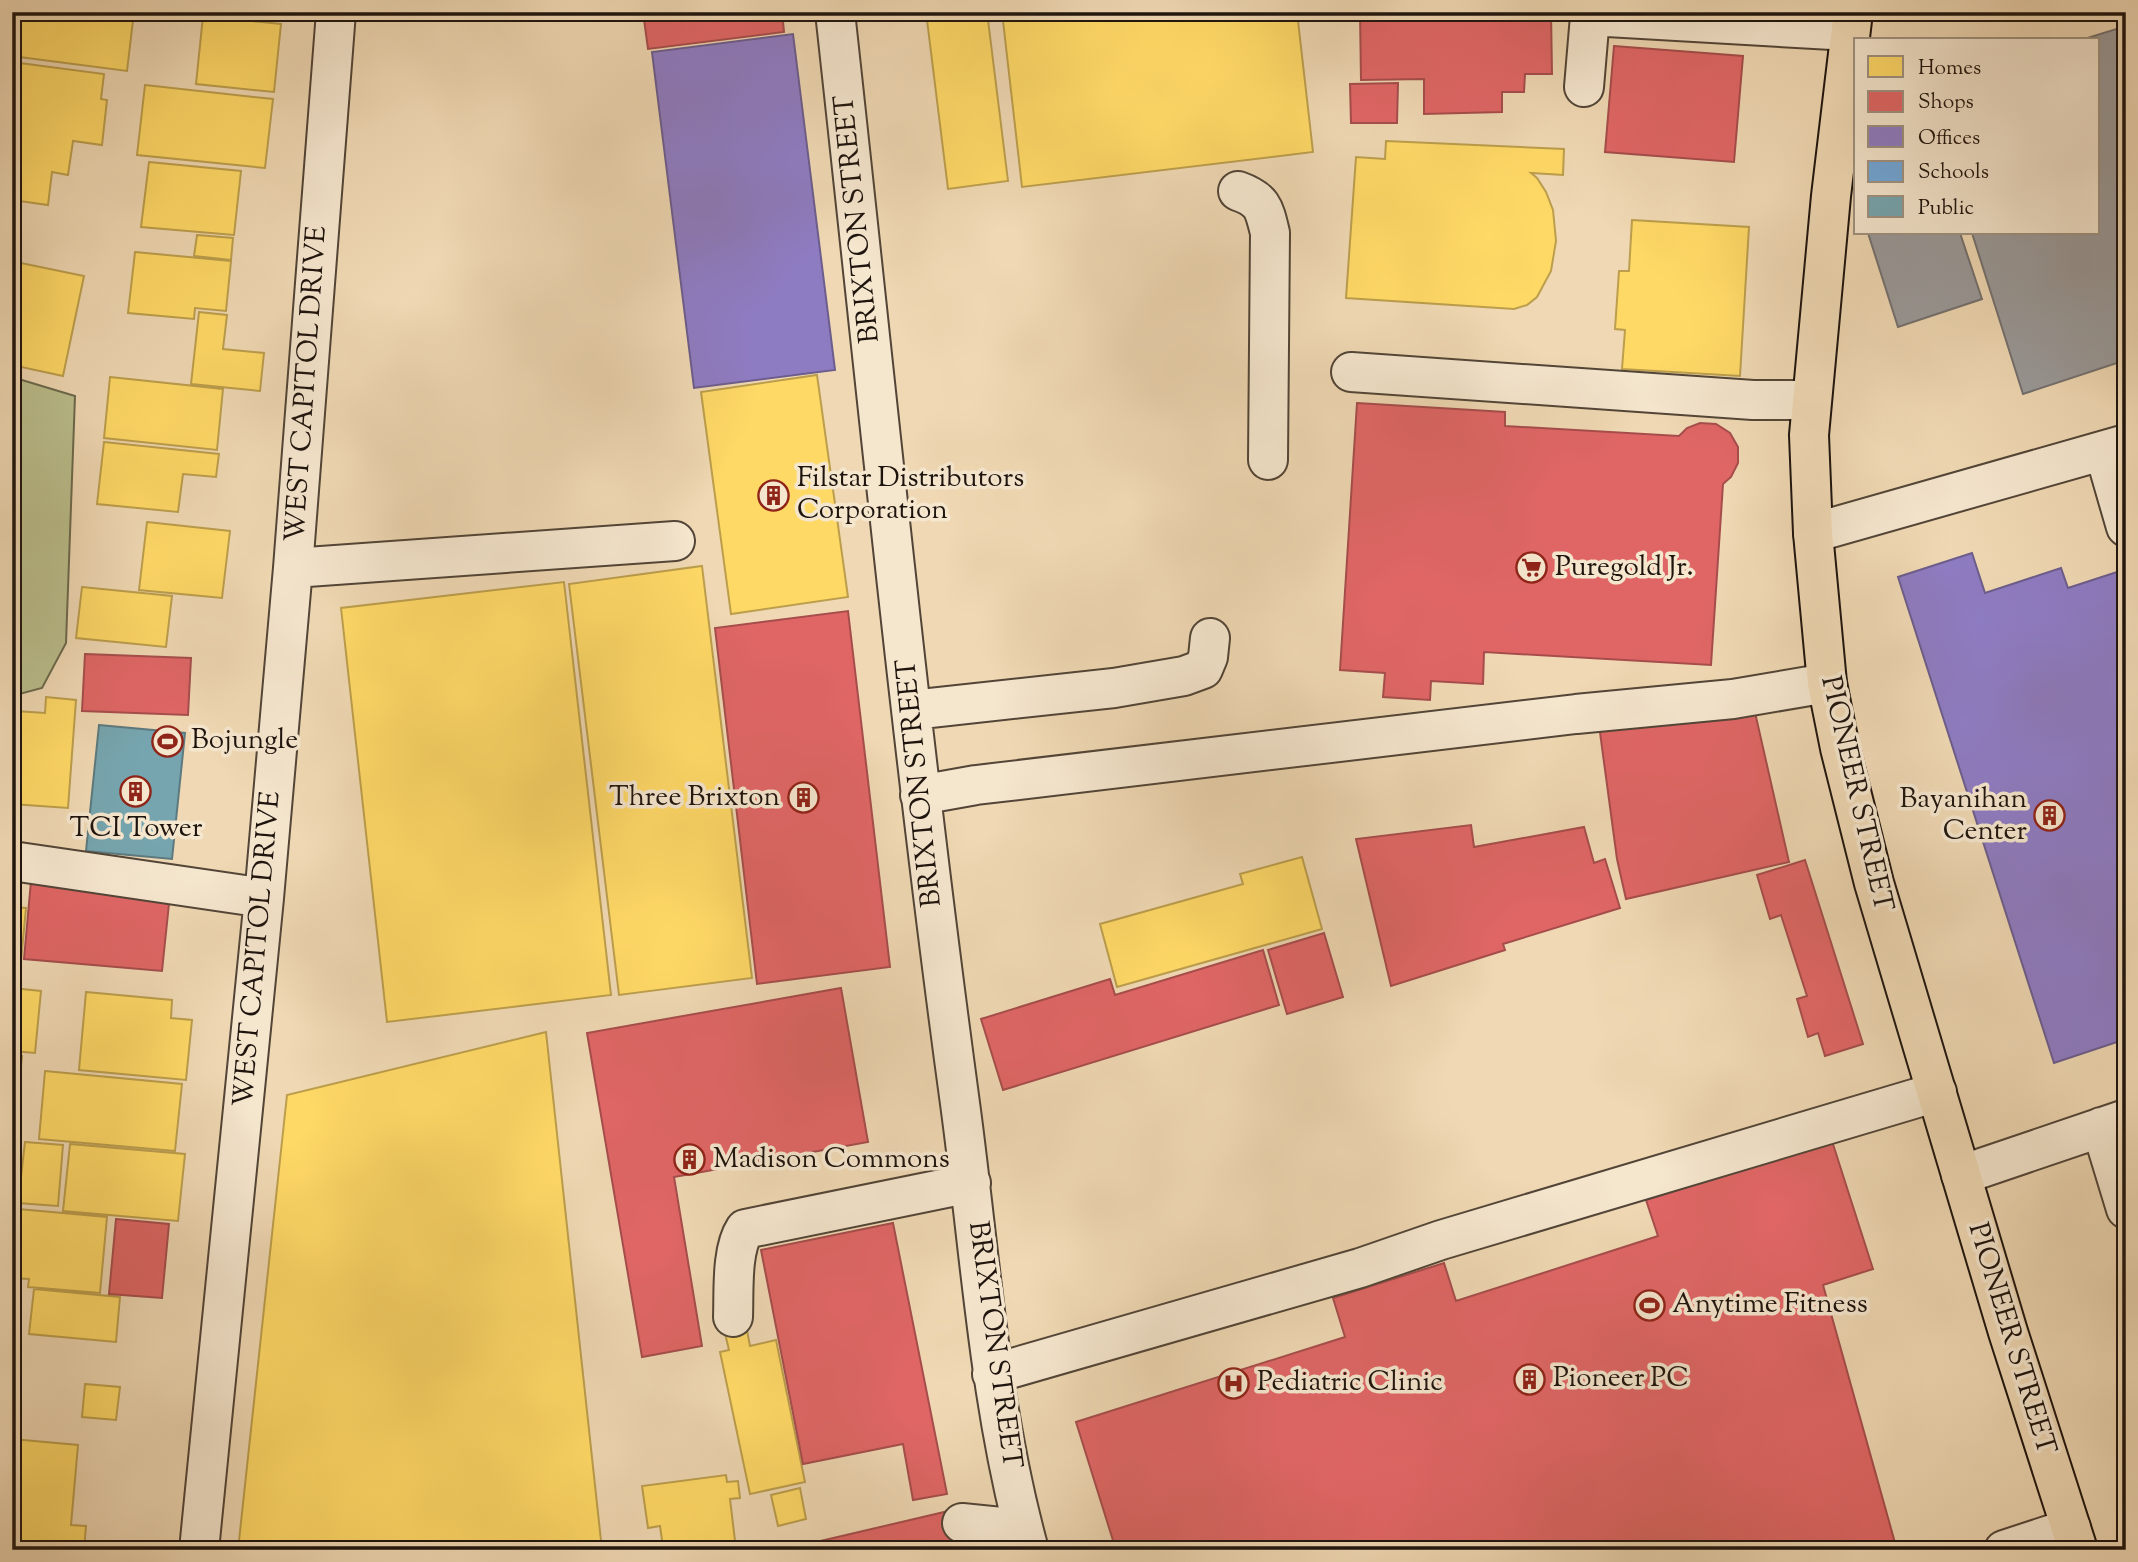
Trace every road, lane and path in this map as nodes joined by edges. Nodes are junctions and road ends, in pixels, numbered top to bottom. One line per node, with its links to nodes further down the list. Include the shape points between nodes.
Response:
1 (336, 12): 13 (street, WEST CAPITOL DRIVE)
2 (835, 12): 16 (street, BRIXTON STREET)
3 (1852, 22): 4 (street, via 1590,16); 7 (main road, PIONEER STREET)
4 (1584, 87)
5 (1238, 191): 9 (street, via 1254,197 1264,210 1269,233)
6 (1351, 372): 7 (street, via 1752,400)
7 (1811, 400): 11 (main road, PIONEER STREET)
8 (2115, 447): 10 (street); 11 (street)
9 (1268, 460)
10 (2126, 527)
11 (1813, 533): 15 (main road, PIONEER STREET)
12 (675, 541): 13 (street)
13 (293, 568): 19 (street, WEST CAPITOL DRIVE)
14 (1210, 638): 16 (street, via 1203,669 1184,676)
15 (1827, 683): 17 (street, via 1733,699 990,783); 20 (main road, PIONEER STREET, via 1874,883)
16 (912, 709): 17 (street, BRIXTON STREET)
17 (920, 795): 23 (street, BRIXTON STREET)
18 (12, 861): 19 (street)
19 (264, 898): 30 (street, WEST CAPITOL DRIVE)
20 (1937, 1092): 22 (main road, PIONEER STREET); 26 (street, via 1360,1268)
21 (2113, 1123): 22 (street); 24 (street)
22 (1961, 1175): 28 (main road, PIONEER STREET)
23 (971, 1183): 25 (street, via 745,1229 737,1252); 26 (street, BRIXTON STREET)
24 (2126, 1209)
25 (733, 1317)
26 (992, 1374): 29 (street, BRIXTON STREET)
27 (962, 1523): 29 (street)
28 (2074, 1539): 31 (street)
29 (1026, 1540)
30 (200, 1550)
31 (2004, 1550)

